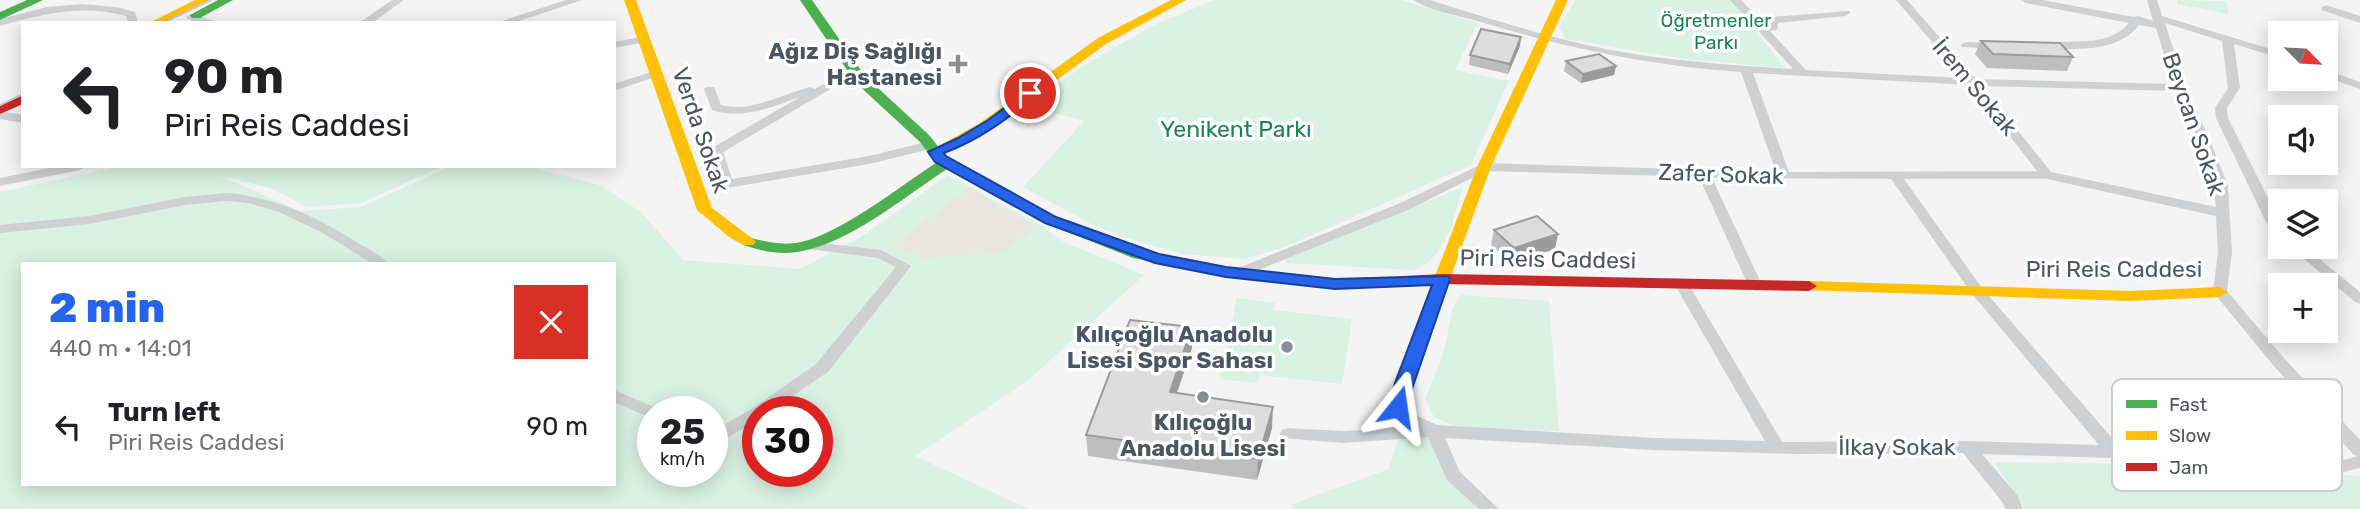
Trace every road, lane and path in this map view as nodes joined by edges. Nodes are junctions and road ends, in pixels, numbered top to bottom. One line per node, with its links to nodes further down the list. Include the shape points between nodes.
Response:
1 (37, 0): 18 (street)
2 (205, 0): 23 (street)
3 (227, 0): 20 (street)
4 (398, 0): 24 (street)
5 (576, 0): 25 (street)
6 (629, 0): 31 (street, Verda Sokak)
7 (806, 0): 41 (street, Piri Reis Caddesi)
8 (1180, 0): 53 (street, Verda Sokak, via 1124,27 993,123)
9 (1419, 0): 29 (street)
10 (1562, 0): 29 (street)
11 (1734, 0): 28 (street)
12 (1901, 0): 42 (street, İrem Sokak)
13 (2026, 0): 19 (street)
14 (2152, 0): 26 (street, Beycan Sokak)
15 (79, 4): 22 (street, via 119,10 131,14); 27 (street)
16 (2326, 8): 21 (street)
17 (1845, 13): 28 (street, via 1773,20 1773,28)
18 (0, 16)
19 (2138, 19): 26 (street); 35 (street, via 2131,32 2116,39)
20 (185, 20)
21 (2360, 20)
22 (133, 21)
23 (159, 21)
24 (367, 21)
25 (507, 21)
26 (2160, 22): 30 (street); 47 (street, Beycan Sokak)
27 (0, 23)
28 (1758, 26): 39 (street)
29 (1543, 36): 37 (street, via 1627,55); 54 (street)
30 (2227, 37): 36 (street); 61 (street, via 2234,88 2221,108 2222,118)
31 (646, 39): 32 (street); 38 (street, Verda Sokak)
32 (616, 45)
33 (1966, 46): 34 (street)
34 (2005, 46)
35 (2031, 46)
36 (2268, 51)
37 (1746, 70): 39 (street); 58 (street)
38 (657, 73): 46 (street); 64 (street, Verda Sokak, via 705,209 722,227 764,248)
39 (1803, 73): 42 (street)
40 (2338, 78): 44 (street)
41 (860, 79): 43 (street); 53 (street, Piri Reis Caddesi)
42 (1973, 82): 47 (street); 57 (street, İrem Sokak)
43 (831, 84): 48 (street, via 724,112 716,107); 53 (street, via 716,151 727,184)
44 (2360, 86)
45 (21, 87): 49 (street)
46 (616, 87)
47 (2180, 88): 62 (street, Beycan Sokak, via 2221,186)
48 (710, 89)
49 (0, 97)
50 (21, 100): 51 (street)
51 (0, 113): 52 (street)
52 (21, 118)
53 (937, 153): 64 (street, Verda Sokak); 67 (street, Piri Reis Caddesi, via 1050,220 1139,254)
54 (1484, 167): 56 (street, Zafer Sokak); 67 (street, Zafer Sokak, via 1403,206); 68 (street)
55 (71, 168): 60 (street)
56 (1704, 174): 58 (street, Zafer Sokak); 70 (street)
57 (2047, 175): 59 (street, Zafer Sokak); 62 (street, Zafer Sokak)
58 (1784, 176): 59 (street, Zafer Sokak)
59 (1896, 178): 71 (street)
60 (0, 183)
61 (2268, 212)
62 (2223, 213): 72 (street, Beycan Sokak)
63 (0, 229): 66 (street, via 100,219 177,201 222,197 268,203 319,224)
64 (814, 246): 75 (street, via 881,254 904,266 822,368)
65 (2312, 259): 73 (street)
66 (379, 262)
67 (1238, 273): 68 (street, Piri Reis Caddesi, via 1335,284)
68 (1442, 279): 69 (street, Piri Reis Caddesi); 78 (street, İlkay Sokak, via 1398,407 1405,417)
69 (1682, 285): 70 (street, Piri Reis Caddesi); 81 (street)
70 (1756, 287): 71 (street, Piri Reis Caddesi)
71 (1977, 291): 72 (street, Piri Reis Caddesi, via 2130,296); 83 (street)
72 (2220, 292): 74 (street)
73 (2360, 299)
74 (2297, 379)
75 (782, 396)
76 (616, 397): 77 (street)
77 (637, 406)
78 (1434, 431): 80 (street, İlkay Sokak, via 1368,439); 81 (street, İlkay Sokak); 88 (street, via 1453,476)
79 (2342, 431): 84 (street)
80 (1288, 434)
81 (1777, 447): 82 (street, İlkay Sokak)
82 (1967, 447): 85 (street, İlkay Sokak); 89 (street)
83 (2112, 449)
84 (2360, 451)
85 (2112, 454)
86 (2360, 462): 87 (street, İlkay Sokak)
87 (2342, 466)
88 (1490, 509)
89 (2014, 509)

